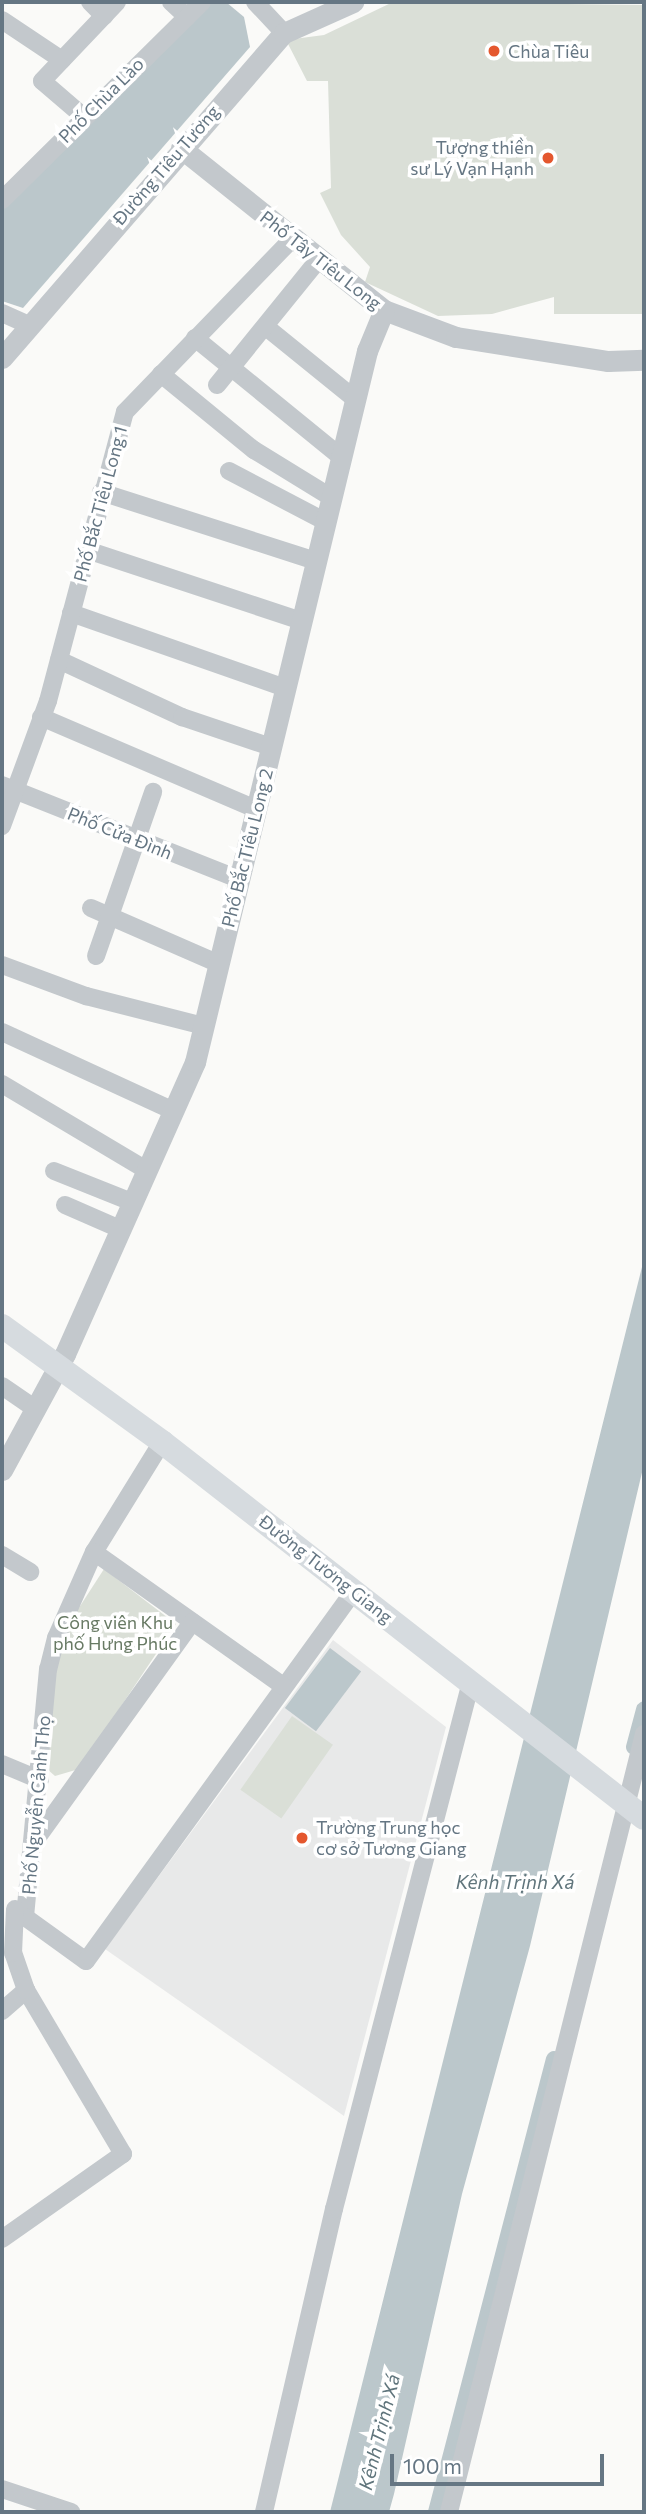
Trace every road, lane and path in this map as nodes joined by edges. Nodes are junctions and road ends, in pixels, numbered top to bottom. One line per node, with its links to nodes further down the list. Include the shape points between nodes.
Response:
1 (89, 2): 7 (street)
2 (117, 2): 7 (street)
3 (172, 2): 8 (street)
4 (202, 2): 8 (street, Phố Chùa Lào)
5 (255, 2): 10 (street)
6 (353, 2): 10 (street, Đường Tiêu Tương)
7 (104, 16): 11 (street)
8 (187, 17): 12 (street, Phố Chùa Lào)
9 (2, 20): 11 (street)
10 (284, 33): 13 (street, Đường Tiêu Tương)
11 (62, 60): 12 (street, via 43,81)
12 (84, 117): 14 (street, Phố Chùa Lào)
13 (181, 148): 15 (street, Phố Tây Tiêu Long); 19 (street, Đường Tiêu Tương)
14 (2, 200)
15 (293, 238): 16 (street, Phố Tây Tiêu Long); 21 (street, Phố Bắc Tiêu Long 1)
16 (319, 259): 17 (street, Phố Tây Tiêu Long); 20 (street)
17 (384, 310): 23 (street, Phố Tây Tiêu Long, via 456,337 608,361); 27 (street, Phố Bắc Tiêu Long 2)
18 (2, 313): 19 (street)
19 (29, 326): 22 (street, Đường Tiêu Tương)
20 (266, 327): 24 (street); 27 (street)
21 (195, 338): 24 (street); 25 (street, Phố Bắc Tiêu Long 1)
22 (2, 358)
23 (644, 360)
24 (234, 365): 26 (street); 28 (street)
25 (161, 374): 30 (street, Phố Bắc Tiêu Long 1, via 125,412); 31 (street, via 254,450)
26 (217, 384)
27 (355, 399): 28 (street, Phố Bắc Tiêu Long 2)
28 (341, 458): 31 (street, Phố Bắc Tiêu Long 2)
29 (229, 471): 32 (street)
30 (101, 492): 33 (street, Phố Bắc Tiêu Long 1); 34 (street)
31 (332, 498): 32 (street, Phố Bắc Tiêu Long 2)
32 (326, 522): 34 (street, Phố Bắc Tiêu Long 2)
33 (87, 550): 35 (street, Phố Bắc Tiêu Long 1); 36 (street)
34 (316, 561): 36 (street, Phố Bắc Tiêu Long 2)
35 (71, 613): 37 (street, Phố Bắc Tiêu Long 1); 38 (street)
36 (302, 621): 38 (street, Phố Bắc Tiêu Long 2)
37 (59, 660): 39 (street, Phố Bắc Tiêu Long 1); 40 (street, via 182,717)
38 (285, 688): 40 (street, Phố Bắc Tiêu Long 2)
39 (41, 717): 41 (street, Phố Bắc Tiêu Long 1); 43 (street)
40 (271, 747): 43 (street, Phố Bắc Tiêu Long 2)
41 (7, 788): 44 (street, Phố Bắc Tiêu Long 1); 45 (street, Phố Cửa Đình)
42 (153, 792): 45 (street)
43 (256, 809): 46 (street, Phố Bắc Tiêu Long 2)
44 (2, 826)
45 (134, 840): 46 (street, Phố Cửa Đình); 48 (street)
46 (238, 879): 50 (street, Phố Bắc Tiêu Long 2)
47 (91, 908): 48 (street)
48 (108, 915): 49 (street); 50 (street)
49 (96, 956)
50 (219, 964): 52 (street, Phố Bắc Tiêu Long 2)
51 (2, 965): 52 (street, via 86,996)
52 (204, 1026): 55 (street, Phố Bắc Tiêu Long 2)
53 (2, 1032): 55 (street)
54 (2, 1084): 56 (street)
55 (174, 1111): 56 (street, Phố Bắc Tiêu Long 2)
56 (146, 1170): 58 (street, Phố Bắc Tiêu Long 2)
57 (54, 1171): 58 (street)
58 (132, 1202): 60 (street, Phố Bắc Tiêu Long 2)
59 (65, 1205): 60 (street)
60 (120, 1229): 62 (street, Phố Bắc Tiêu Long 2)
61 (2, 1326): 62 (main road, Đường Tương Giang)
62 (58, 1368): 64 (street, Phố Bắc Tiêu Long 2); 65 (main road, Đường Tương Giang)
63 (2, 1385): 64 (street)
64 (37, 1410): 66 (street, Phố Bắc Tiêu Long 2)
65 (162, 1442): 67 (street, Phố Nguyễn Cảnh Thọ); 70 (main road, Đường Tương Giang)
66 (3, 1464)
67 (94, 1552): 71 (street); 76 (street, Phố Nguyễn Cảnh Thọ, via 48,1669)
68 (2, 1555): 69 (street)
69 (30, 1573)
70 (354, 1591): 72 (main road, Đường Tương Giang); 73 (street, Phố Nguyễn Cảnh Thọ)
71 (192, 1622): 73 (street); 78 (street)
72 (471, 1682): 77 (main road, Đường Tương Giang); 86 (street, via 337,2196)
73 (284, 1686): 79 (street, Phố Nguyễn Cảnh Thọ, via 86,1961)
74 (644, 1734): 77 (street)
75 (2, 1764): 76 (street)
76 (40, 1780): 78 (street, Phố Nguyễn Cảnh Thọ)
77 (635, 1810): 87 (street)
78 (36, 1839): 79 (street, Phố Nguyễn Cảnh Thọ)
79 (14, 1908): 80 (street)
80 (7, 1946): 81 (street)
81 (26, 1990): 82 (street); 83 (street, via 123,2154)
82 (2, 2011)
83 (2, 2239)
84 (2, 2489): 85 (street)
85 (71, 2512)
86 (264, 2512)
87 (449, 2512)

